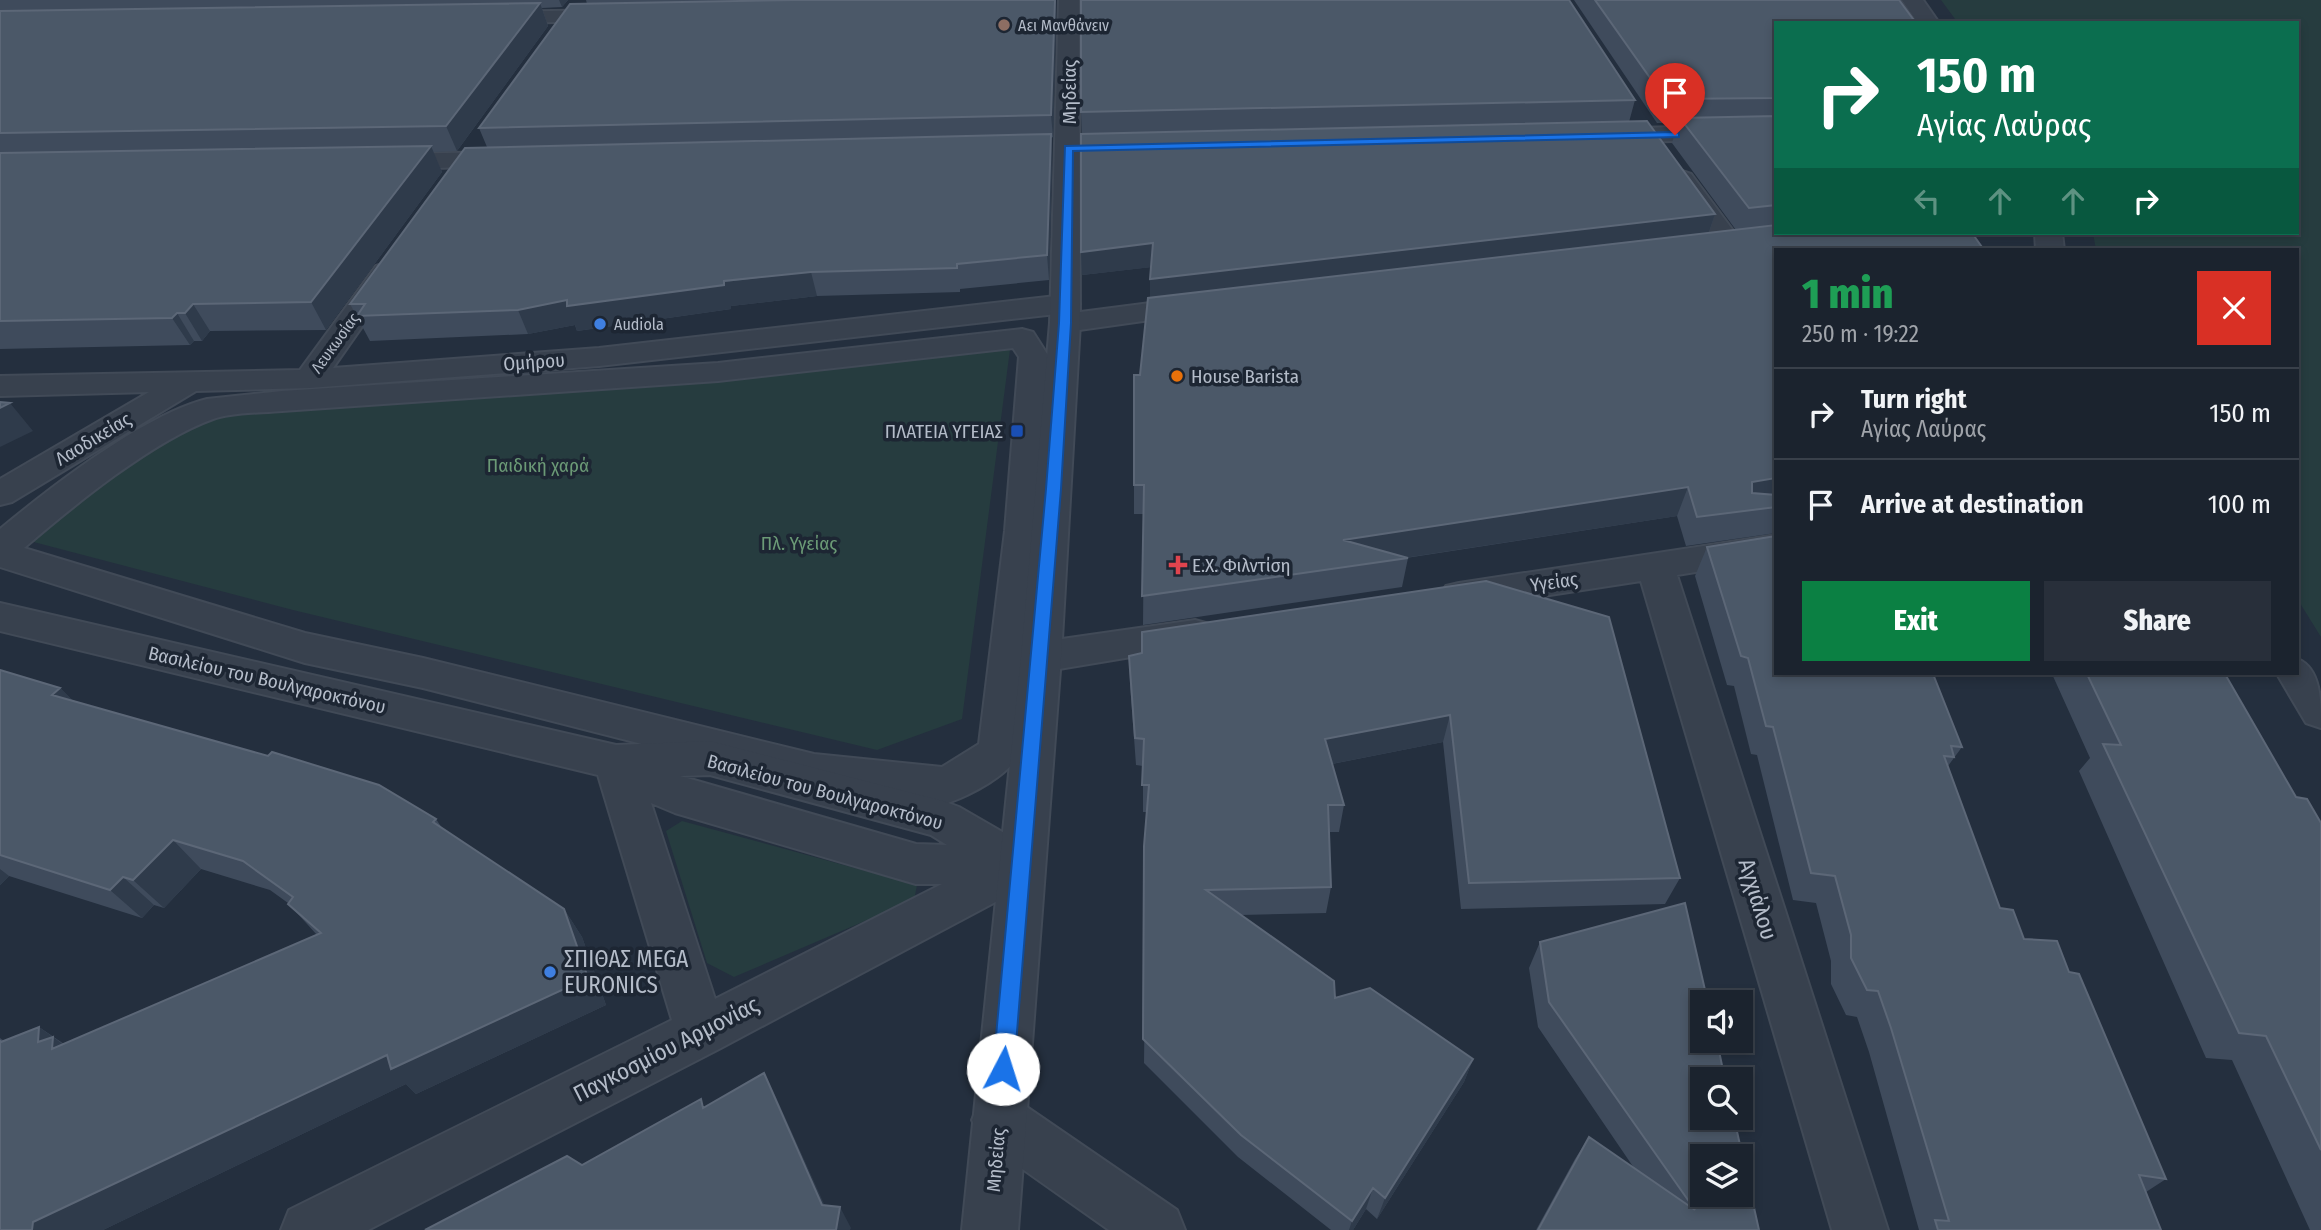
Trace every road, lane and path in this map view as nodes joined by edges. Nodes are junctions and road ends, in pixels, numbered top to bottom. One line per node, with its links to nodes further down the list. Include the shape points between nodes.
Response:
1 (1912, 0): 6 (street)
2 (1069, 6): 13 (street, Μηδείας)
3 (575, 8): 4 (street); 5 (street); 7 (street)
4 (637, 15)
5 (472, 18)
6 (1928, 21)
7 (553, 39)
8 (1635, 113): 10 (street)
9 (1774, 131): 10 (street)
10 (1650, 135): 11 (street); 20 (street)
11 (1581, 137)
12 (481, 139): 17 (street)
13 (1068, 148): 14 (street); 15 (street); 23 (street, Μηδείας)
14 (1096, 148)
15 (1042, 149)
16 (534, 159): 17 (street)
17 (465, 161): 18 (street); 19 (street)
18 (356, 162)
19 (449, 183)
20 (1729, 246)
21 (402, 250): 24 (street, Λευκωσίας)
22 (1226, 303): 23 (street, Ομήρου)
23 (1065, 313): 24 (street, Ομήρου); 35 (street, Μηδείας)
24 (309, 379): 25 (street, Ομήρου)
25 (186, 384): 26 (street, Ομήρου); 27 (street, Λαοδικείας)
26 (0, 386)
27 (0, 494)
28 (1774, 547): 31 (street, Υγείας)
29 (0, 549): 30 (street, via 48,508 145,440 206,409 718,372 1023,338 1034,357 1023,531 999,753 948,785 814,771 305,648)
30 (0, 554)
31 (1656, 567): 32 (street, Υγείας); 45 (street, Αγχιάλου)
32 (1424, 601)
33 (0, 617): 38 (street, Βασιλείου του Βουλγαροκτόνου)
34 (1233, 629): 35 (street)
35 (1041, 657): 39 (street, Μηδείας)
36 (2298, 675): 37 (street)
37 (2321, 712)
38 (616, 762): 39 (street, Βασιλείου του Βουλγαροκτόνου, via 675,796 916,864); 40 (street)
39 (1021, 866): 40 (street, Παγκοσμίου Αρμονίας); 41 (street, Μηδείας)
40 (701, 1032): 42 (street, Παγκοσμίου Αρμονίας)
41 (999, 1120): 43 (street, Μηδείας); 44 (street)
42 (309, 1230)
43 (990, 1230)
44 (1157, 1230)
45 (1860, 1230)

